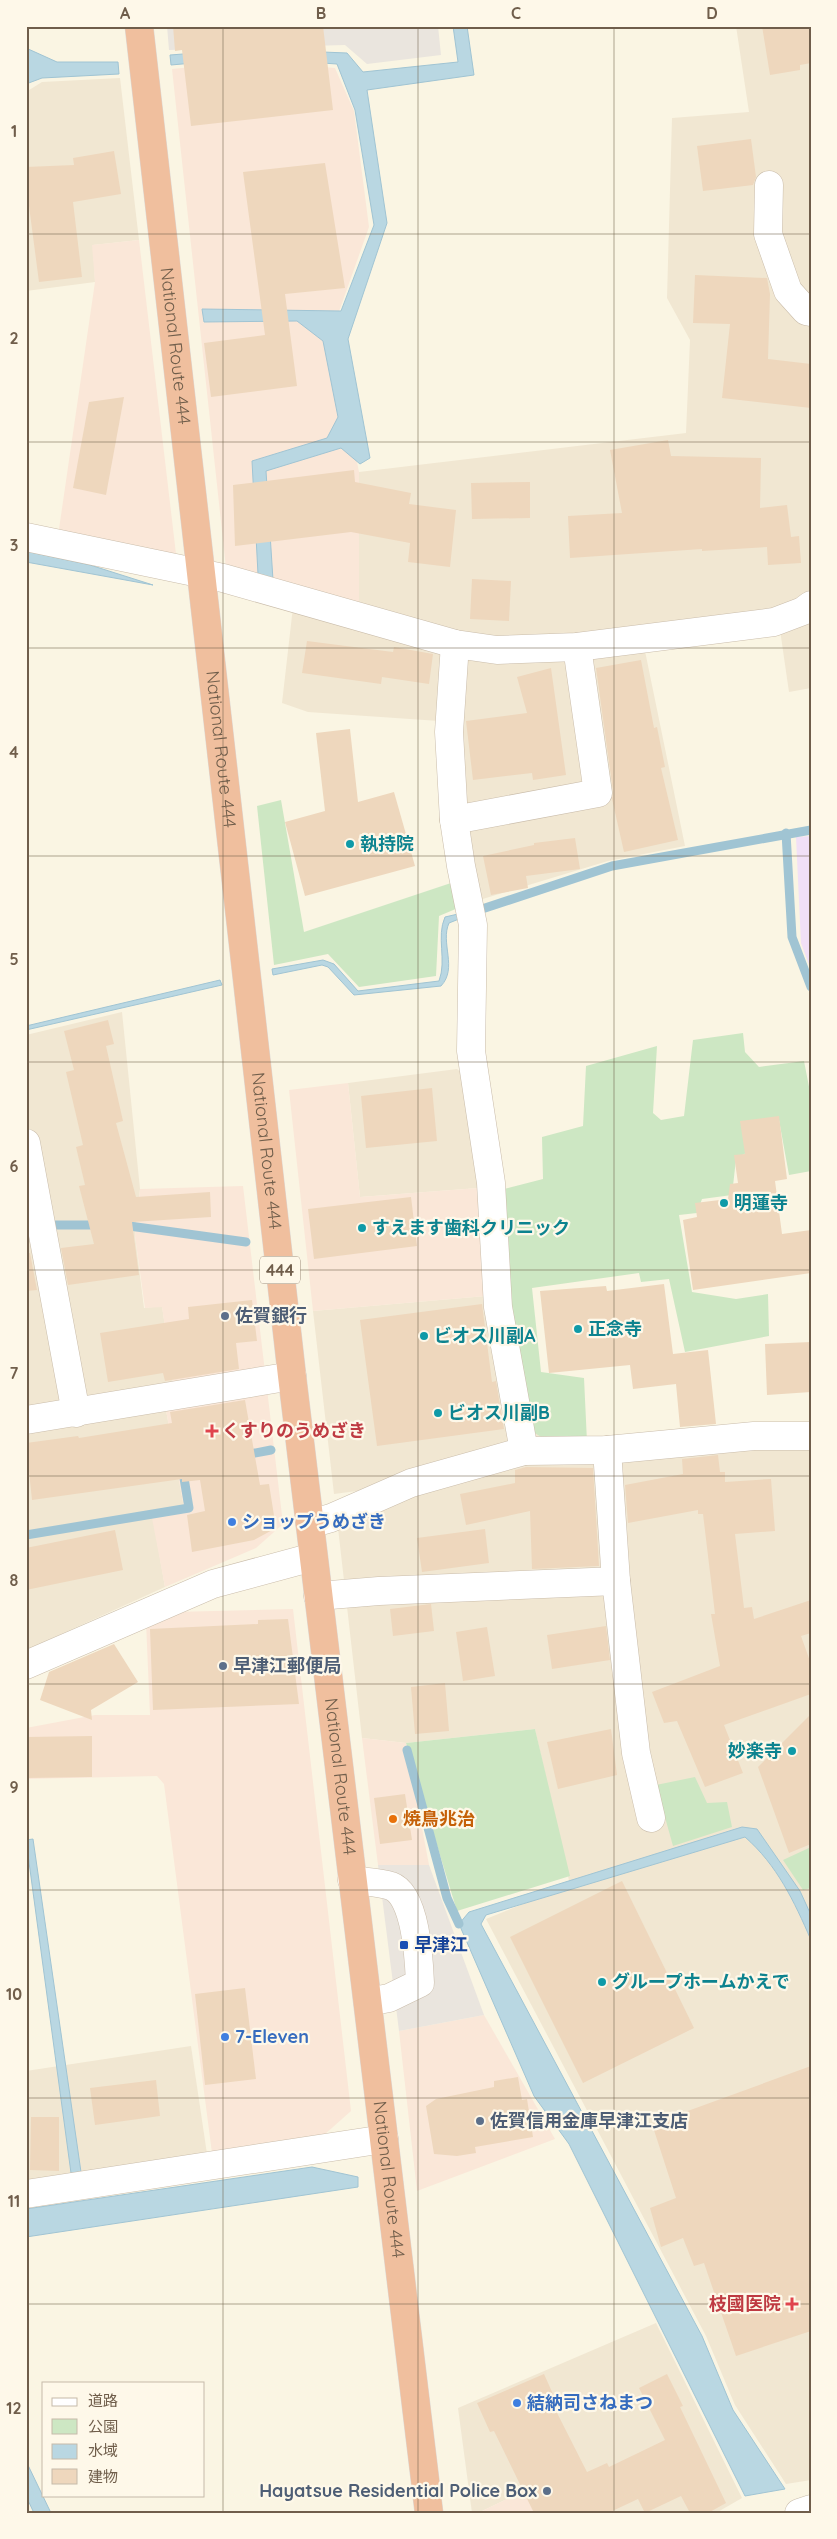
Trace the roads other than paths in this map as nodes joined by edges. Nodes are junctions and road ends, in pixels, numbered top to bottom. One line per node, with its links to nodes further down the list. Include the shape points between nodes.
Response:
1 (139, 26): 5 (highway, National Route 444 / 444)
2 (769, 185): 3 (street, via 768,234 788,291 806,311)
3 (811, 312)
4 (26, 537): 5 (street)
5 (200, 573): 7 (street); 11 (highway, National Route 444 / 444)
6 (811, 605): 8 (street, via 774,622)
7 (455, 644): 8 (street, via 497,650); 9 (street, via 449,732)
8 (578, 647): 9 (street, via 598,793)
9 (454, 820): 16 (street, via 473,925 471,1051 491,1183 498,1307)
10 (26, 1143): 12 (street)
11 (292, 1376): 12 (street); 17 (highway, National Route 444 / 444)
12 (76, 1413): 13 (street)
13 (26, 1420)
14 (811, 1436): 15 (street, via 754,1436)
15 (607, 1450): 16 (street); 19 (street)
16 (524, 1451): 17 (street, via 411,1483)
17 (310, 1524): 18 (highway, National Route 444 / 444)
18 (313, 1556): 20 (highway, National Route 444 / 444); 21 (street, via 213,1584)
19 (616, 1581): 20 (street); 22 (street, via 636,1752)
20 (318, 1596): 23 (highway, National Route 444 / 444)
21 (26, 1665)
22 (651, 1818)
23 (352, 1880): 24 (highway, National Route 444 / 444); 24 (street, via 392,1886 406,1900 418,1946 420,1983 389,1998)
24 (368, 2002): 25 (highway, National Route 444 / 444)
25 (384, 2139): 26 (street); 28 (highway, National Route 444 / 444)
26 (26, 2194)
27 (811, 2509): 29 (street)
28 (429, 2513)
29 (799, 2513)

